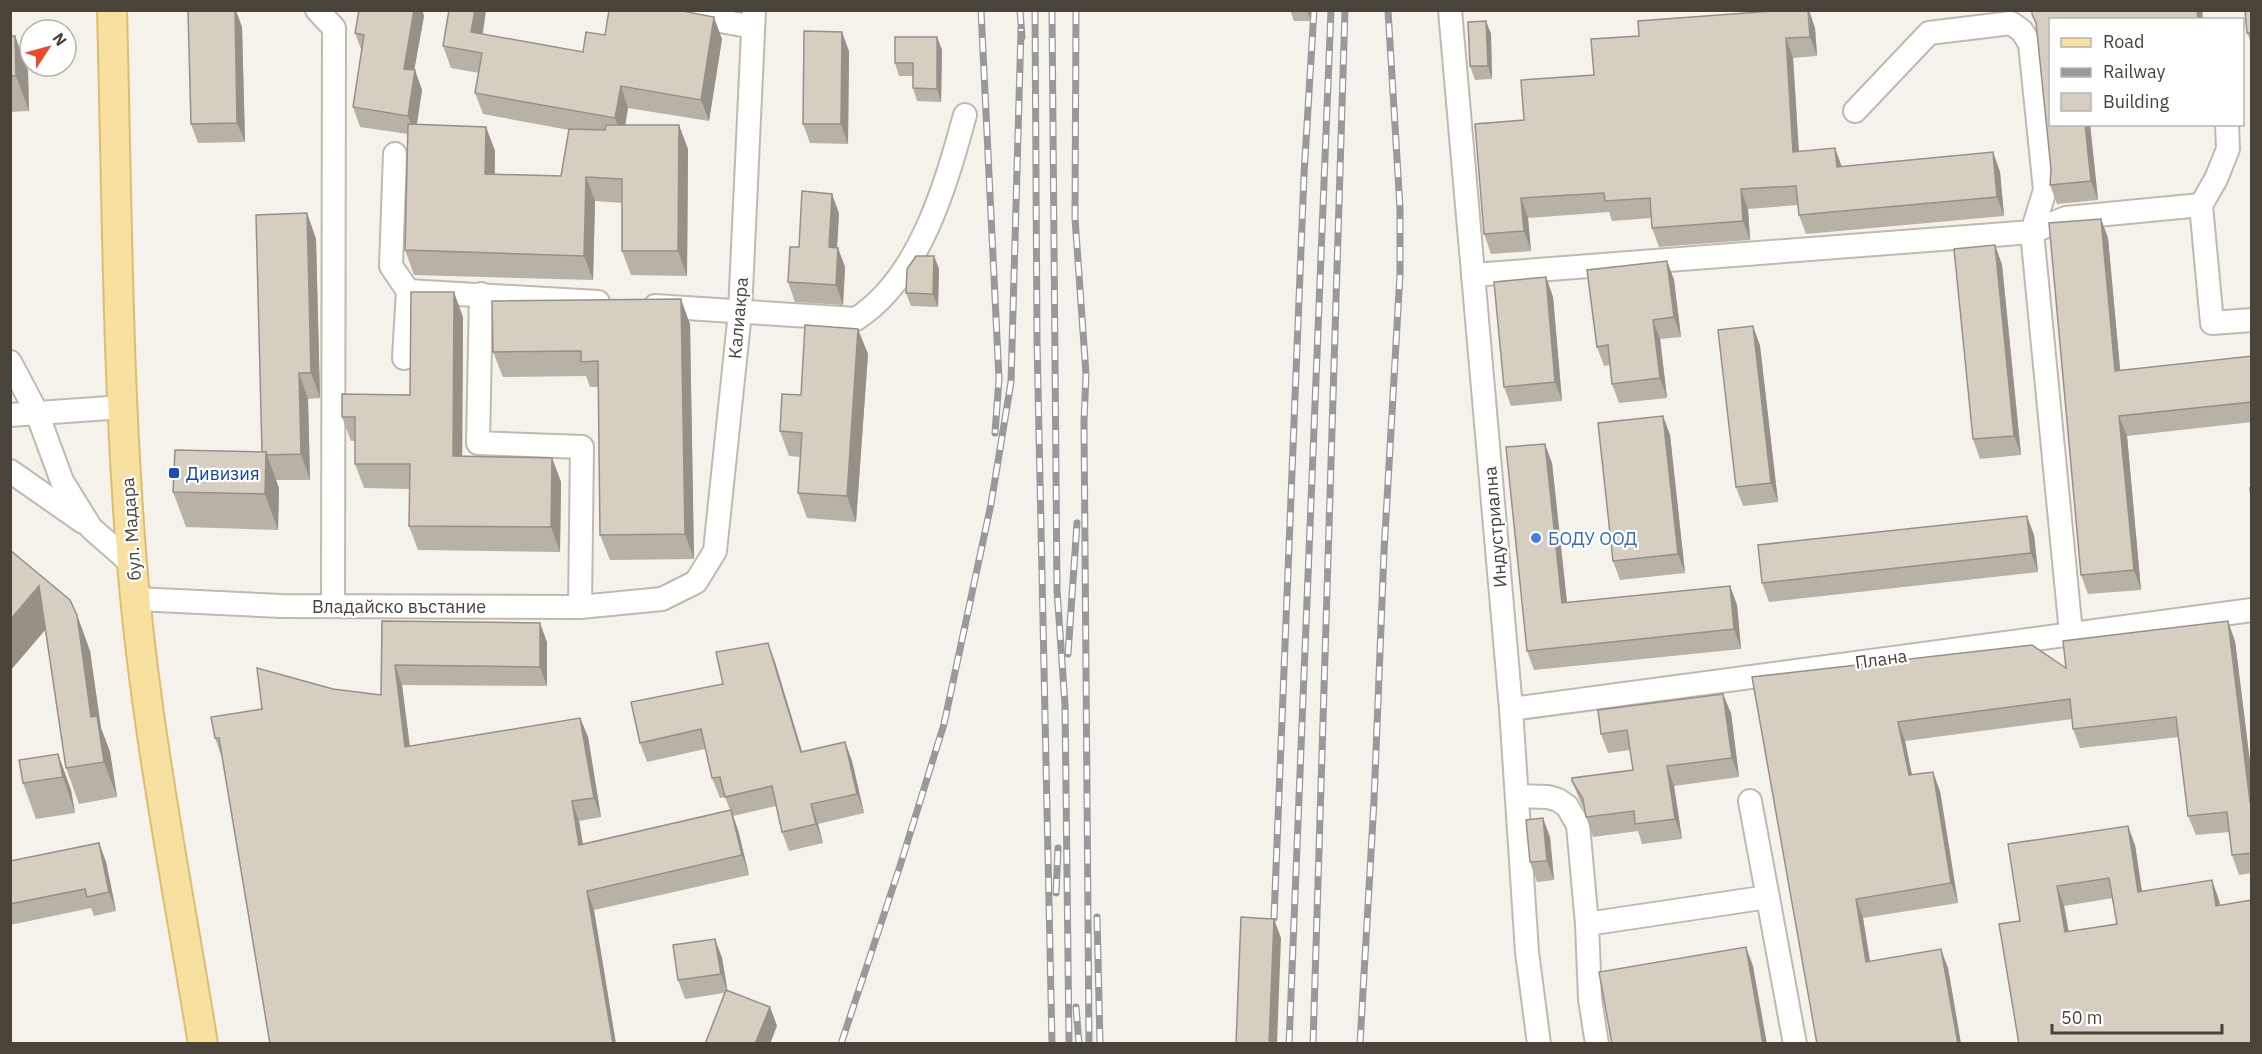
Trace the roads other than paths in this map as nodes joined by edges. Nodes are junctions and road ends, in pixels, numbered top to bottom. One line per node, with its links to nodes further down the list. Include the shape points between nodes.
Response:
1 (112, 10): 19 (main road, бул. Мадара)
2 (317, 10): 27 (street, via 334,28)
3 (661, 10): 5 (street)
4 (1450, 10): 12 (street, Индустриална)
5 (754, 19): 15 (street, Калиакра)
6 (1855, 111): 11 (street, via 1929,33 2011,23 2030,44 2045,190)
7 (965, 115): 15 (street, via 945,186 917,249 872,309 856,319)
8 (2227, 126): 10 (street, via 2228,149)
9 (395, 154): 13 (street, via 391,266)
10 (2201, 205): 11 (street, via 2066,218); 16 (street, via 2212,323)
11 (2032, 232): 12 (street); 30 (street)
12 (1473, 275): 31 (street, Индустриална)
13 (408, 291): 14 (street); 17 (street)
14 (481, 294): 15 (street); 28 (street, via 478,443 582,447)
15 (740, 312): 26 (street, Калиакра, via 715,551 696,582)
16 (2252, 320)
17 (404, 358)
18 (10, 362): 20 (street)
19 (123, 407): 20 (street); 24 (main road, бул. Мадара)
20 (37, 413): 21 (street); 23 (street, via 62,481)
21 (10, 415)
22 (10, 471): 23 (street)
23 (91, 528): 24 (street)
24 (132, 564): 25 (main road, бул. Мадара)
25 (136, 599): 27 (street, Владайско въстание); 36 (main road, бул. Мадара, via 149,715)
26 (662, 599): 28 (street, Владайско въстание)
27 (333, 605): 28 (street, Владайско въстание)
28 (579, 607)
29 (2252, 610): 30 (street, Плана)
30 (2072, 633): 31 (street, Плана)
31 (1511, 709): 32 (street, Индустриална)
32 (1517, 796): 35 (street, via 1558,800 1574,814); 37 (street, Индустриална, via 1527,952)
33 (1750, 801): 34 (street)
34 (1768, 897): 35 (street); 39 (street)
35 (1587, 924): 38 (street, via 1590,999)
36 (202, 1044)
37 (1539, 1044)
38 (1597, 1044)
39 (1795, 1044)

